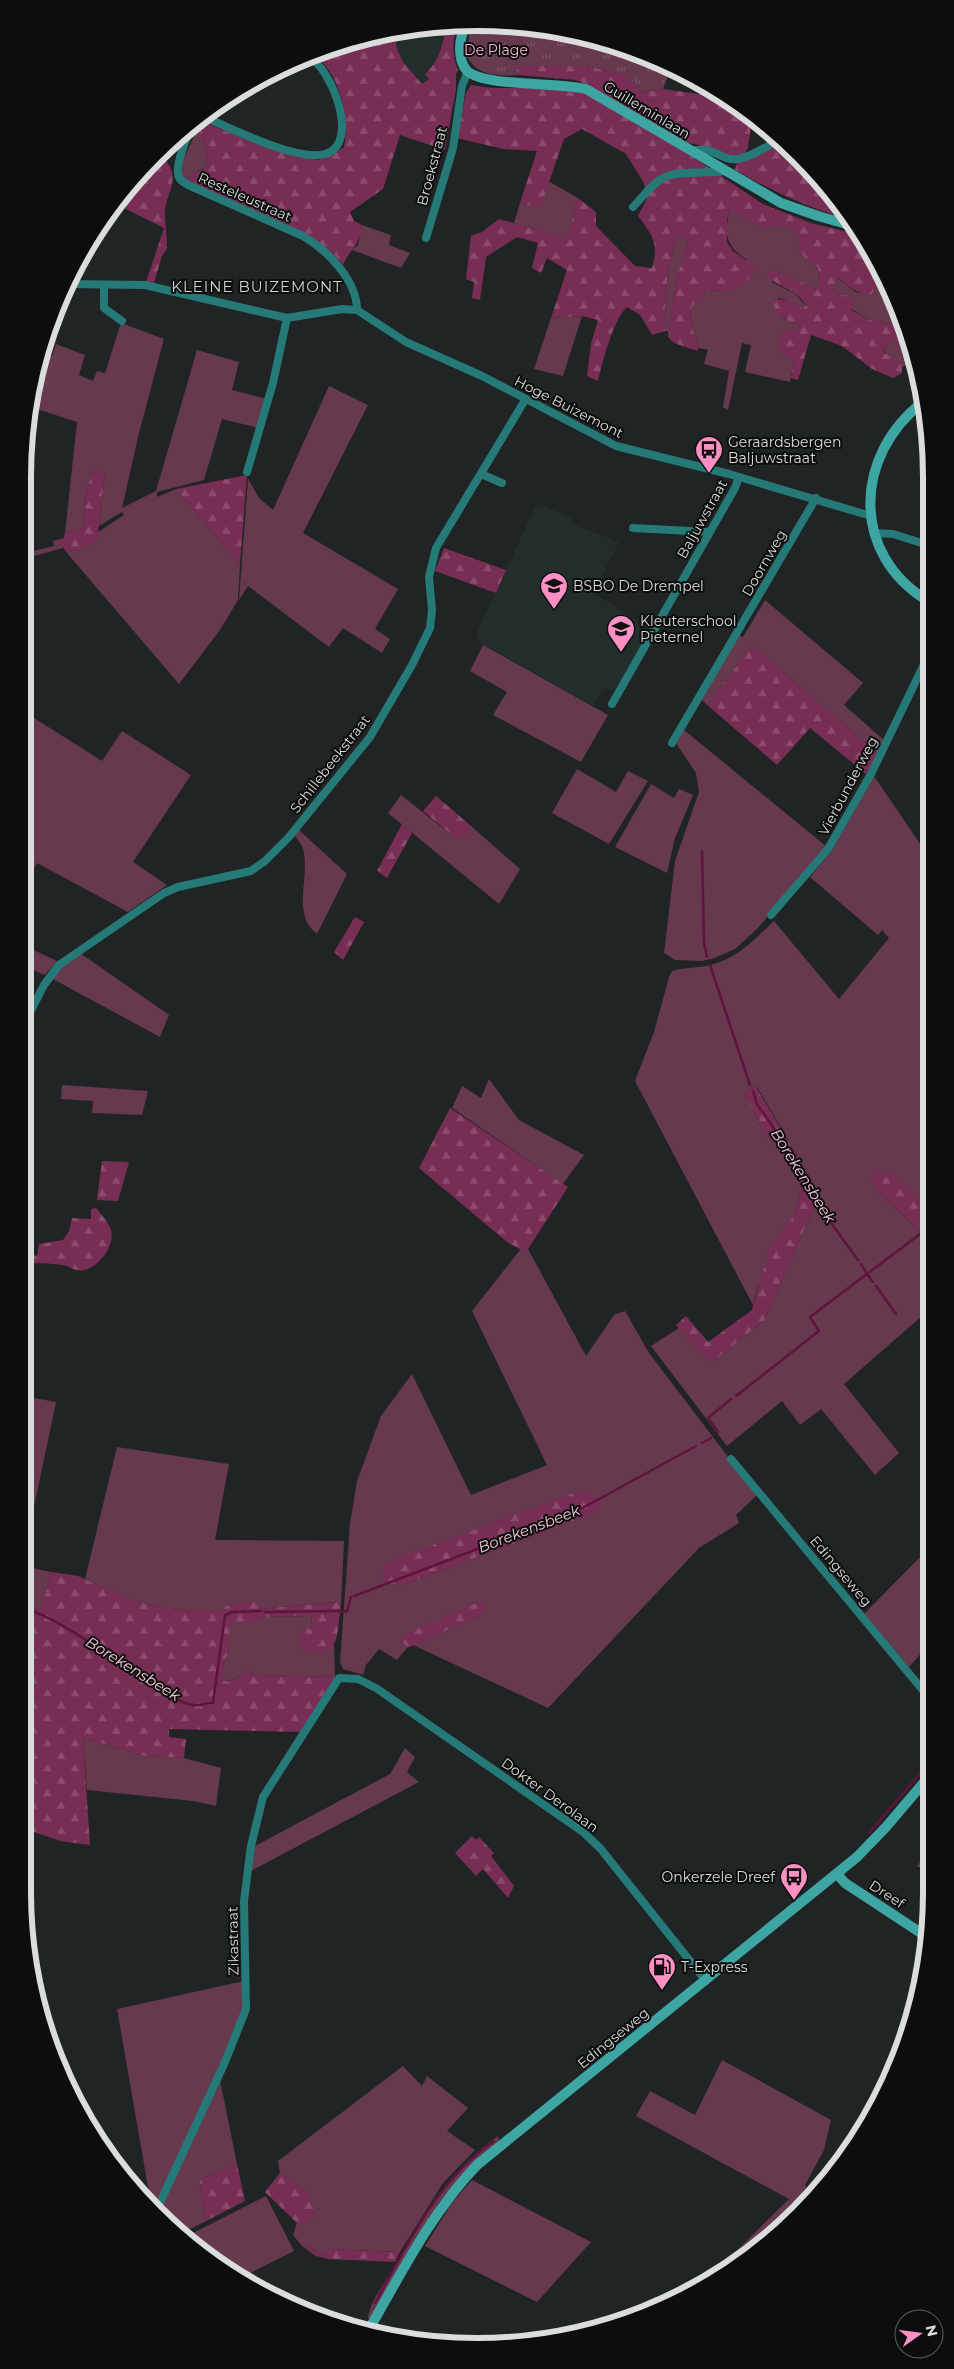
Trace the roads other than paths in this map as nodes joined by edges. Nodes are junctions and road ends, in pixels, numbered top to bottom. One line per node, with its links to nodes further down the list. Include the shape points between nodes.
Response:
1 (465, 31): 3 (main road, via 460,42 460,58)
2 (315, 62): 4 (street, Resteleustraat, via 322,67 338,101 341,126 338,143 327,154 318,156 262,142)
3 (468, 71): 7 (main road, Guilleminlaan, via 492,80 572,85 586,89); 11 (street, Broekstraat, via 462,86 453,148)
4 (211, 120)
5 (188, 138): 14 (street, Resteleustraat, via 180,156 179,179 318,246 335,261 357,300)
6 (772, 143): 7 (street, via 737,159 703,148)
7 (691, 152): 8 (main road, Guilleminlaan)
8 (725, 172): 9 (street, via 666,176); 10 (main road, Guilleminlaan, via 781,203)
9 (633, 207)
10 (843, 222)
11 (426, 238)
12 (75, 284): 13 (street)
13 (104, 285): 15 (street, via 145,286); 16 (street, via 104,308)
14 (357, 310): 15 (street, via 342,309); 17 (street, Hoge Buizemont, via 406,342 482,376)
15 (287, 318): 19 (street, via 273,383)
16 (122, 321)
17 (525, 400): 20 (street, Schillebeekstraat); 21 (street, Hoge Buizemont, via 616,446)
18 (917, 408): 24 (main road, via 884,446 870,490)
19 (247, 472)
20 (481, 474): 22 (street); 34 (street, Schillebeekstraat, via 436,548 428,586 432,610 430,628 412,665 370,737 276,853 258,867 230,877 178,887 164,893 73,954 52,973)
21 (739, 476): 23 (street, Hoge Buizemont); 26 (street, Baljuwstraat)
22 (502, 482)
23 (816, 498): 24 (street, Hoge Buizemont); 32 (street, Doornweg)
24 (871, 516): 27 (main road)
25 (633, 528): 26 (street)
26 (709, 532): 31 (street, Baljuwstraat)
27 (874, 533): 28 (street, via 892,534); 29 (main road, via 889,564)
28 (923, 543)
29 (923, 597)
30 (923, 666): 33 (street, Vierbunderweg, via 871,774 828,850)
31 (612, 704)
32 (672, 743)
33 (771, 914)
34 (31, 1012)
35 (731, 1459): 37 (street, Edingseweg)
36 (339, 1678): 41 (street, Dokter Derolaan, via 358,1679 376,1688 589,1837); 42 (street, Zikastraat, via 263,1797 251,1846 244,1901 246,2010)
37 (923, 1690)
38 (923, 1783): 39 (main road, Edingseweg, via 886,1827)
39 (837, 1874): 40 (main road, Dreef, via 845,1883); 41 (main road, Edingseweg)
40 (921, 1933)
41 (706, 1981): 43 (main road, Edingseweg, via 477,2165 438,2211)
42 (159, 2204)
43 (371, 2325)

